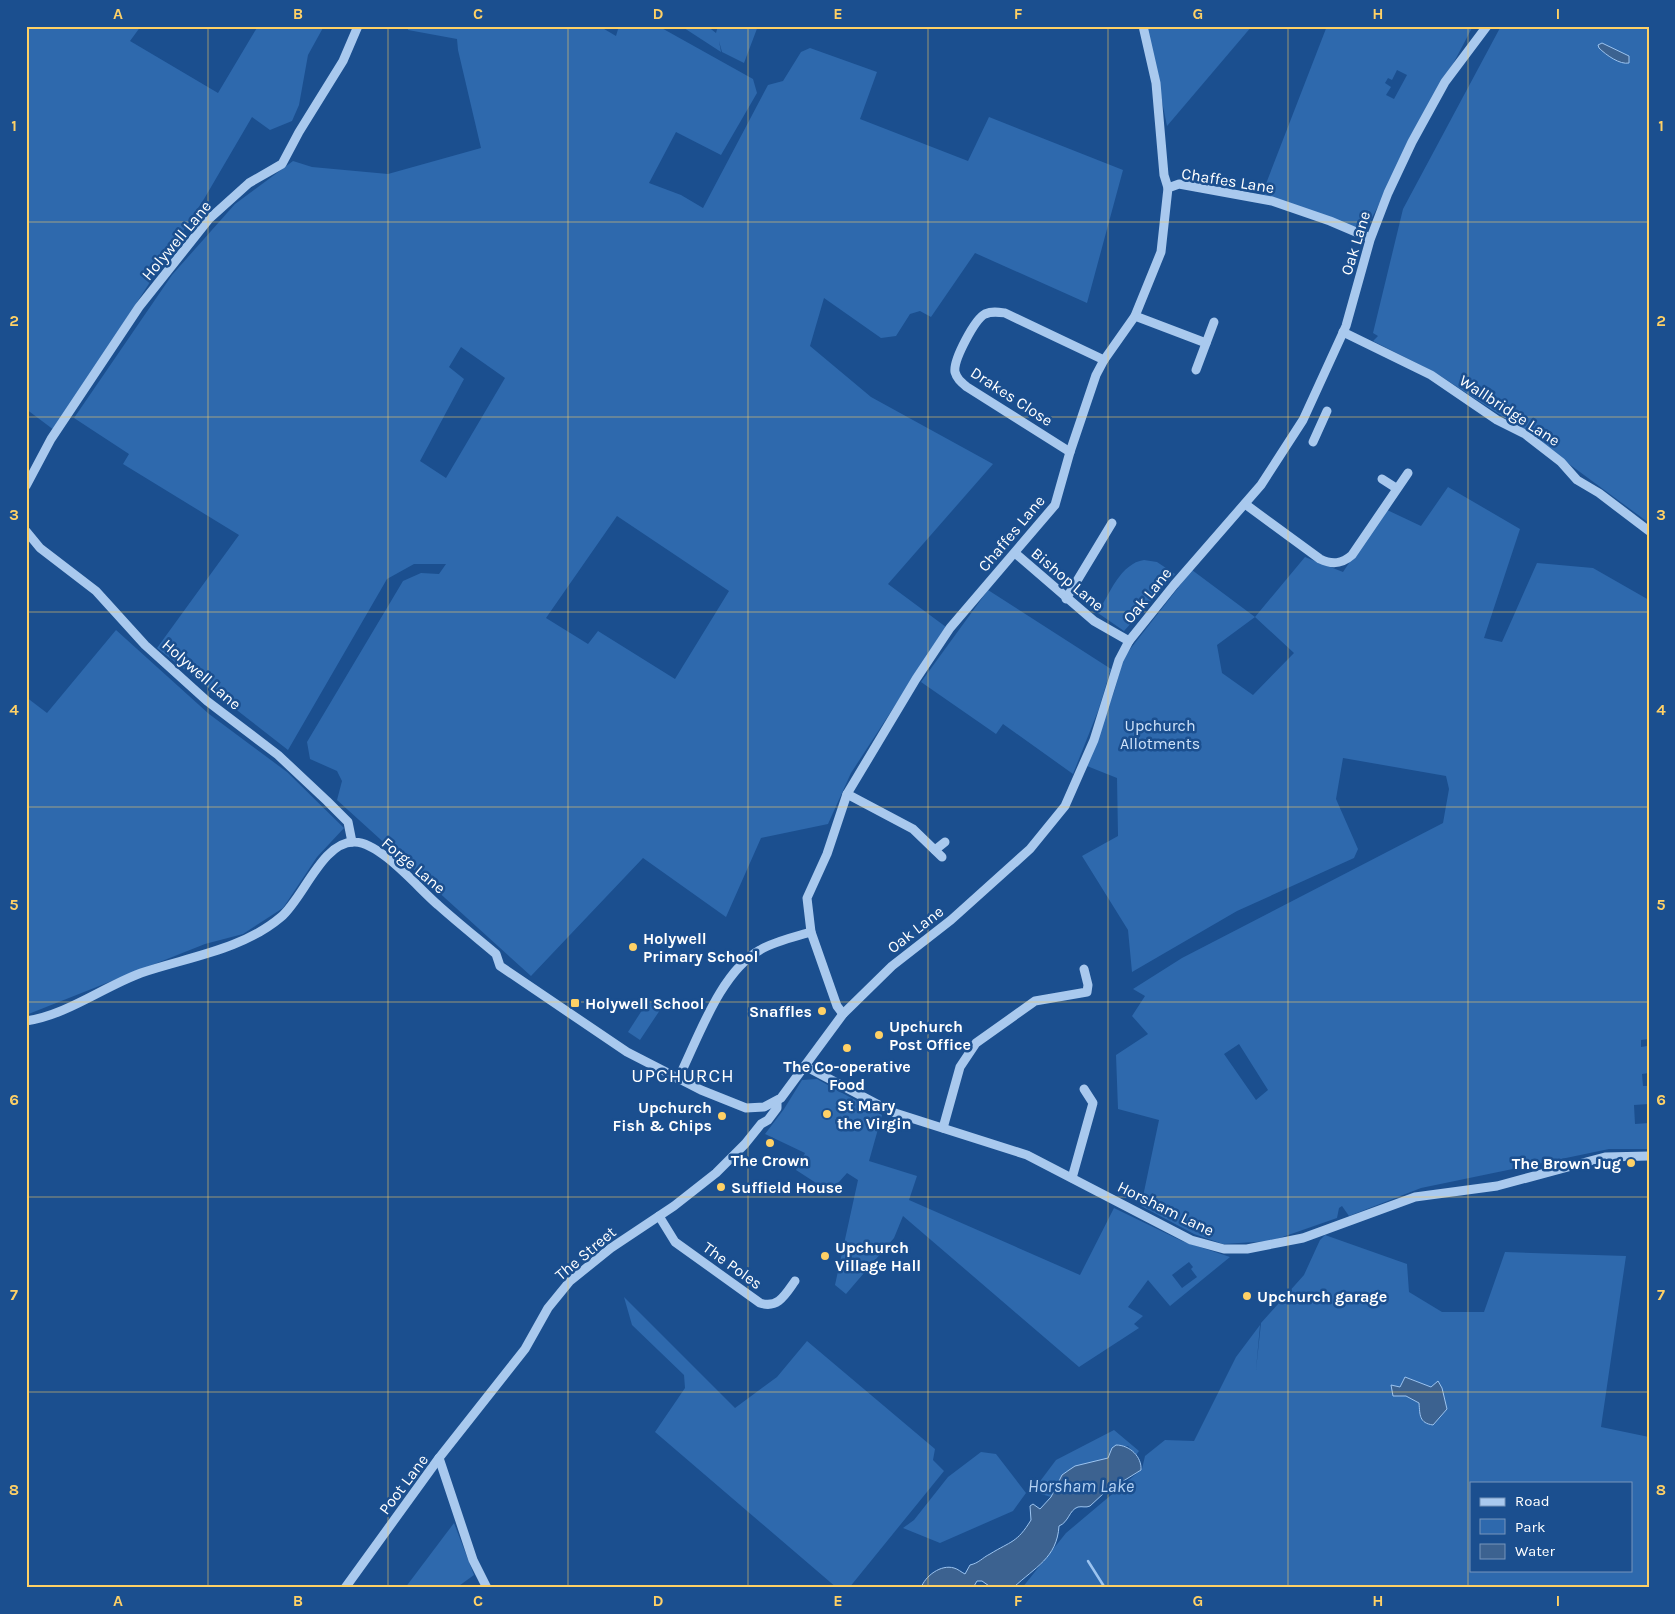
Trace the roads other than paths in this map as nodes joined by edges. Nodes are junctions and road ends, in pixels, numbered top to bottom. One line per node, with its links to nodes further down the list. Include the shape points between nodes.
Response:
1 (358, 26): 19 (street, Holywell Lane, via 342,61 282,164 249,184 209,219 187,246 139,307 51,439)
2 (1143, 26): 4 (street, via 1156,82 1164,175)
3 (1487, 26): 5 (street, Oak Lane, via 1445,82 1388,193)
4 (1168, 188): 5 (street, Chaffes Lane, via 1179,184 1272,201); 6 (street, Chaffes Lane, via 1161,252)
5 (1370, 238): 8 (street, Oak Lane)
6 (1135, 316): 9 (street); 10 (street, Chaffes Lane)
7 (1214, 322): 9 (street)
8 (1343, 332): 13 (street, Oak Lane); 24 (street, Wallbridge Lane, via 1431,375 1497,420 1525,434 1561,462 1577,480)
9 (1206, 343): 11 (street)
10 (1104, 360): 16 (street, Chaffes Lane); 16 (street, Drakes Close, via 1005,313 995,312 980,318 957,357 955,371 958,379)
11 (1196, 370)
12 (1327, 411): 14 (street)
13 (1303, 420): 14 (street); 21 (street, Oak Lane, via 1274,467)
14 (1320, 427): 15 (street)
15 (1313, 442)
16 (1070, 452): 25 (street, Chaffes Lane, via 1055,505)
17 (1408, 473): 20 (street)
18 (1382, 479): 20 (street)
19 (26, 486)
20 (1396, 488): 21 (street, via 1352,555 1335,563 1320,559)
21 (1245, 504): 27 (street, Oak Lane)
22 (1112, 523): 26 (street)
23 (26, 531): 29 (street, Holywell Lane, via 40,548 96,591 145,645 207,702 278,755 327,801 348,822)
24 (1649, 531)
25 (1014, 553): 26 (street, Bishop Lane); 28 (street, Chaffes Lane, via 950,628)
26 (1066, 599): 27 (street, Bishop Lane, via 1094,621)
27 (1129, 641): 33 (street, Oak Lane, via 1119,660 1094,740 1065,806 1054,821 1016,862 951,920 892,966)
28 (847, 794): 30 (street, via 913,829 939,853); 31 (street, Chaffes Lane, via 827,854 807,898)
29 (352, 842): 34 (street, via 331,851 293,905 263,929 215,951 140,974 39,1019); 36 (street, Forge Lane, via 369,846 395,865 496,954 500,966 593,1031)
30 (945, 842)
31 (811, 932): 33 (street, Chaffes Lane, via 835,1001); 36 (street, via 760,949 734,970)
32 (1084, 969): 41 (street, via 1088,986 1086,992 1035,1000 971,1048 958,1072)
33 (843, 1014): 35 (street, Oak Lane)
34 (26, 1021)
35 (805, 1066): 38 (street, Oak Lane); 41 (street, Horsham Lane, via 892,1112)
36 (678, 1079): 39 (street, Forge Lane, via 746,1108)
37 (1084, 1089): 43 (street, via 1093,1103)
38 (777, 1100): 39 (street, Oak Lane); 40 (street, The Street, via 773,1113)
39 (759, 1109): 40 (street)
40 (761, 1124): 44 (street, The Street, via 720,1170)
41 (943, 1128): 43 (street, Horsham Lane, via 1023,1153)
42 (1649, 1156): 43 (street, Horsham Lane, via 1605,1157 1497,1186 1414,1197 1303,1238 1238,1250 1194,1242)
43 (1072, 1178)
44 (659, 1216): 45 (street, The Poles, via 675,1242 760,1303 769,1306 777,1303); 46 (street, The Street, via 570,1281 548,1308 525,1349)
45 (795, 1281)
46 (439, 1458): 47 (street, Poot Lane); 48 (street, Poot Lane)
47 (345, 1588)
48 (487, 1588)

